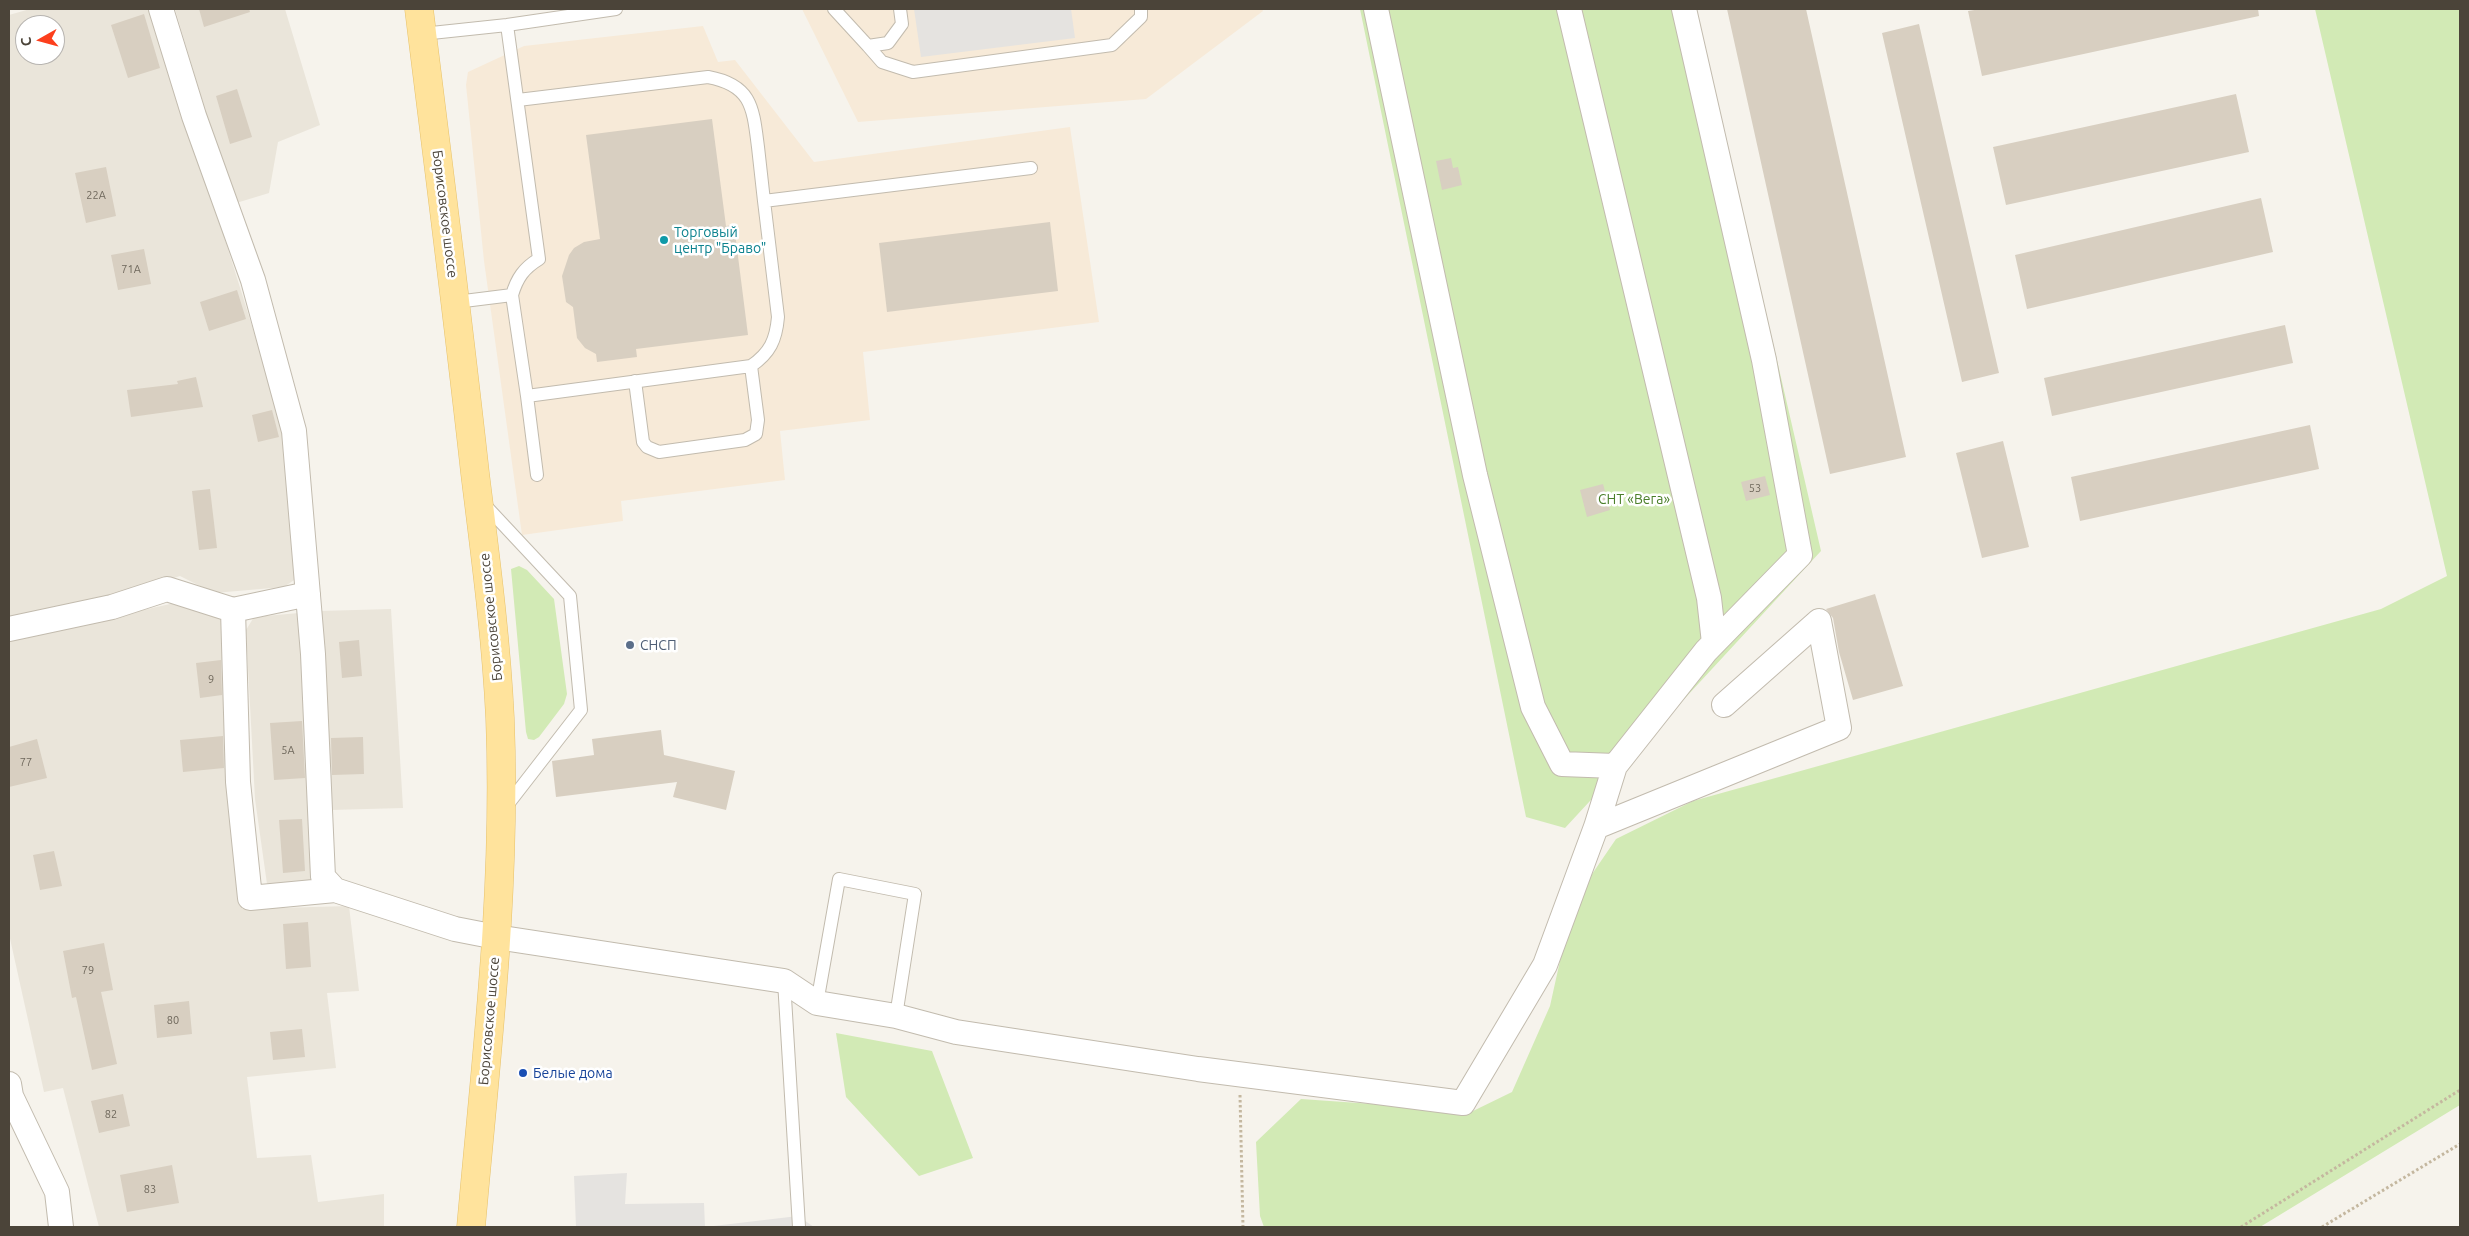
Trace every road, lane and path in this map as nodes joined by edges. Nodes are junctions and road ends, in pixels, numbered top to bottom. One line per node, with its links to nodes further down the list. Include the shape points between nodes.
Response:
1 (161, 9): 22 (street, via 194,116 253,280 294,431)
2 (616, 9): 10 (lane)
3 (834, 9): 11 (lane)
4 (900, 9): 11 (lane, via 902,24 888,42)
5 (1141, 9): 11 (lane, via 1141,17 1112,45 914,72 882,62)
6 (1376, 9): 27 (street, via 1476,475 1532,707 1562,764)
7 (1569, 9): 25 (street, via 1709,598)
8 (1684, 9): 25 (street, via 1764,360 1800,555)
9 (420, 21): 10 (lane); 16 (main road, Борисовское шоссе)
10 (507, 25): 12 (lane)
11 (868, 46)
12 (518, 100): 14 (lane, via 708,77 720,79 745,96 754,110); 15 (lane, via 539,259 522,272)
13 (1031, 168): 14 (lane)
14 (764, 201): 17 (lane, via 778,318 770,350)
15 (512, 295): 16 (lane); 19 (lane)
16 (456, 302): 21 (main road, Борисовское шоссе)
17 (751, 366): 18 (lane); 18 (lane, via 758,428 751,438 659,452 644,442)
18 (635, 381): 19 (lane)
19 (526, 396): 20 (lane)
20 (537, 475)
21 (478, 498): 28 (main road, Борисовское шоссе, via 496,653); 28 (lane, via 570,596 581,710)
22 (308, 594): 23 (street); 30 (street, via 323,877)
23 (233, 610): 24 (street, via 167,589 112,607); 30 (street, via 238,782 250,898)
24 (9, 629)
25 (1714, 643): 27 (street)
26 (1724, 705): 29 (street, via 1819,621 1839,728)
27 (1615, 766): 29 (street)
28 (501, 814): 31 (main road, Борисовское шоссе)
29 (1596, 827): 35 (street, via 1545,965 1463,1103)
30 (335, 890): 31 (street, via 455,929)
31 (496, 937): 32 (street); 40 (main road, Борисовское шоссе)
32 (784, 981): 33 (street); 41 (lane)
33 (817, 1003): 34 (street); 34 (lane, via 839,879 915,894)
34 (896, 1016): 35 (street, via 956,1032)
35 (1240, 1074): 42 (path)
36 (9, 1084): 39 (street, via 11,1096 57,1192)
37 (2460, 1090): 43 (path)
38 (2460, 1144): 44 (path)
39 (61, 1227)
40 (471, 1227)
41 (799, 1227)
42 (1243, 1227)
43 (2241, 1227)
44 (2322, 1227)

